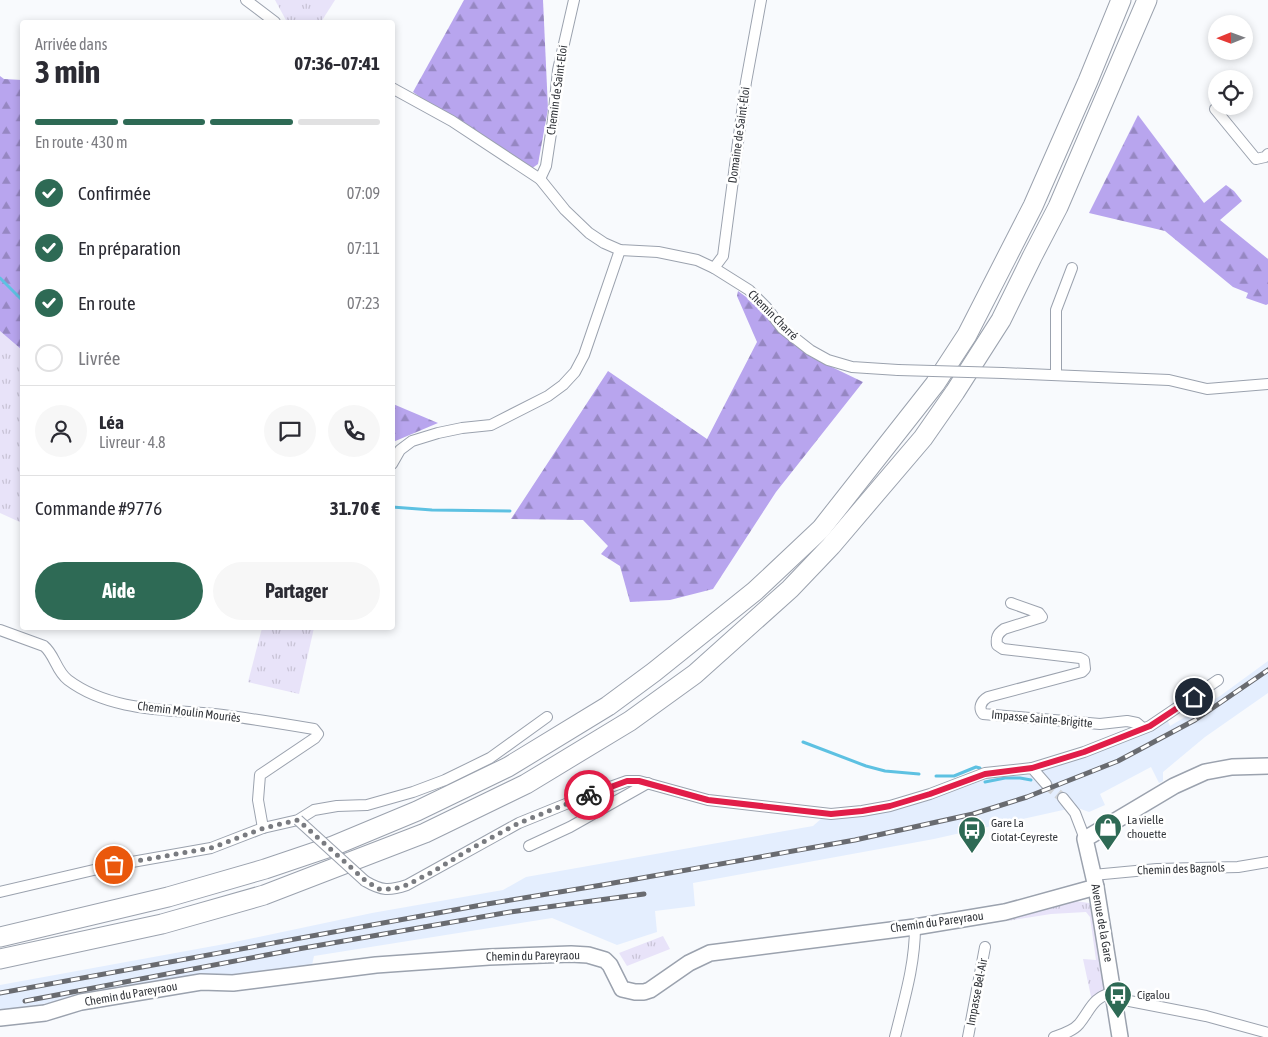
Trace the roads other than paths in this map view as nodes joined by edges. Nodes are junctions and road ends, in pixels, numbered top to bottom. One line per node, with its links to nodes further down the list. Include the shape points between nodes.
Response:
1 (246, 0): 6 (street)
2 (574, 0): 10 (street, Chemin de Saint-Eloi, via 558,70 546,166)
3 (761, 0): 12 (street, Domaine de Saint-Éloi, via 746,82 723,256)
4 (1121, 0): 35 (highway, via 1033,206 967,335 935,384 820,529 755,591 608,706 508,767 417,811 333,846 264,869 168,897)
5 (1147, 0): 37 (highway, via 1058,208 1001,320 955,392 923,438 831,546 790,589 695,674 630,721 526,784 425,833 264,895 162,924)
6 (272, 20)
7 (395, 90): 10 (street, Chemin Charré, via 452,121)
8 (1220, 115): 9 (street, via 1256,159)
9 (1268, 154)
10 (540, 179): 11 (street, Chemin Charré, via 589,234)
11 (620, 250): 12 (street, Chemin Charré, via 668,254 697,260); 16 (street, via 576,372 548,396 490,426 462,428 412,441)
12 (714, 268): 14 (street, Chemin Charré, bridge, via 749,290 782,328 828,360 852,367)
13 (1072, 268): 14 (street, via 1056,310)
14 (1056, 375): 15 (street, Chemin Charré, via 1169,380 1207,389)
15 (1268, 384)
16 (395, 459)
17 (1011, 603): 21 (street, Impasse Sainte-Brigitte, via 1042,617 1004,629 996,638 998,645 1003,649 1080,658 1084,660 1085,669 984,699 980,707 983,714 1100,724 1127,721)
18 (0, 630): 28 (street, Chemin Moulin Mouriès, via 44,646 67,679 95,695 153,709 223,715 314,729 318,734 316,738 260,775 258,800)
19 (1218, 680): 21 (street)
20 (547, 717): 27 (street, via 490,758 445,780 367,804 314,810)
21 (1144, 728): 23 (street)
22 (1268, 766): 29 (street, via 1205,772 1174,786)
23 (1032, 768): 24 (street, via 985,774 890,806 831,814 708,800); 25 (street)
24 (648, 783): 27 (street, bridge, via 627,781 519,823 407,885 394,889 379,889 366,881); 30 (street)
25 (1046, 784)
26 (1063, 798): 29 (street, via 1075,813)
27 (298, 820): 28 (street)
28 (264, 828): 33 (street, via 211,848 114,865)
29 (1084, 839): 32 (street, Avenue de la Gare)
30 (529, 846)
31 (1268, 862): 32 (street, Chemin des Bagnols, via 1238,867 1157,869)
32 (1095, 881): 34 (street, Chemin du Pareyraou, via 1005,912); 38 (street, Avenue de la Gare)
33 (0, 892)
34 (915, 927): 39 (street, Chemin du Pareyraou, via 710,953 644,992 622,989 606,960 570,954 376,965 233,983 201,982 81,1002 46,1014); 41 (street, via 912,970)
35 (0, 937)
36 (985, 947): 42 (street, Impasse Bel-Air)
37 (0, 959)
38 (1114, 995): 40 (street); 43 (street, via 1100,997 1075,1028); 44 (street, Avenue de la Gare)
39 (0, 1018)
40 (1268, 1033)
41 (895, 1037)
42 (968, 1037)
43 (1054, 1037)
44 (1120, 1037)

